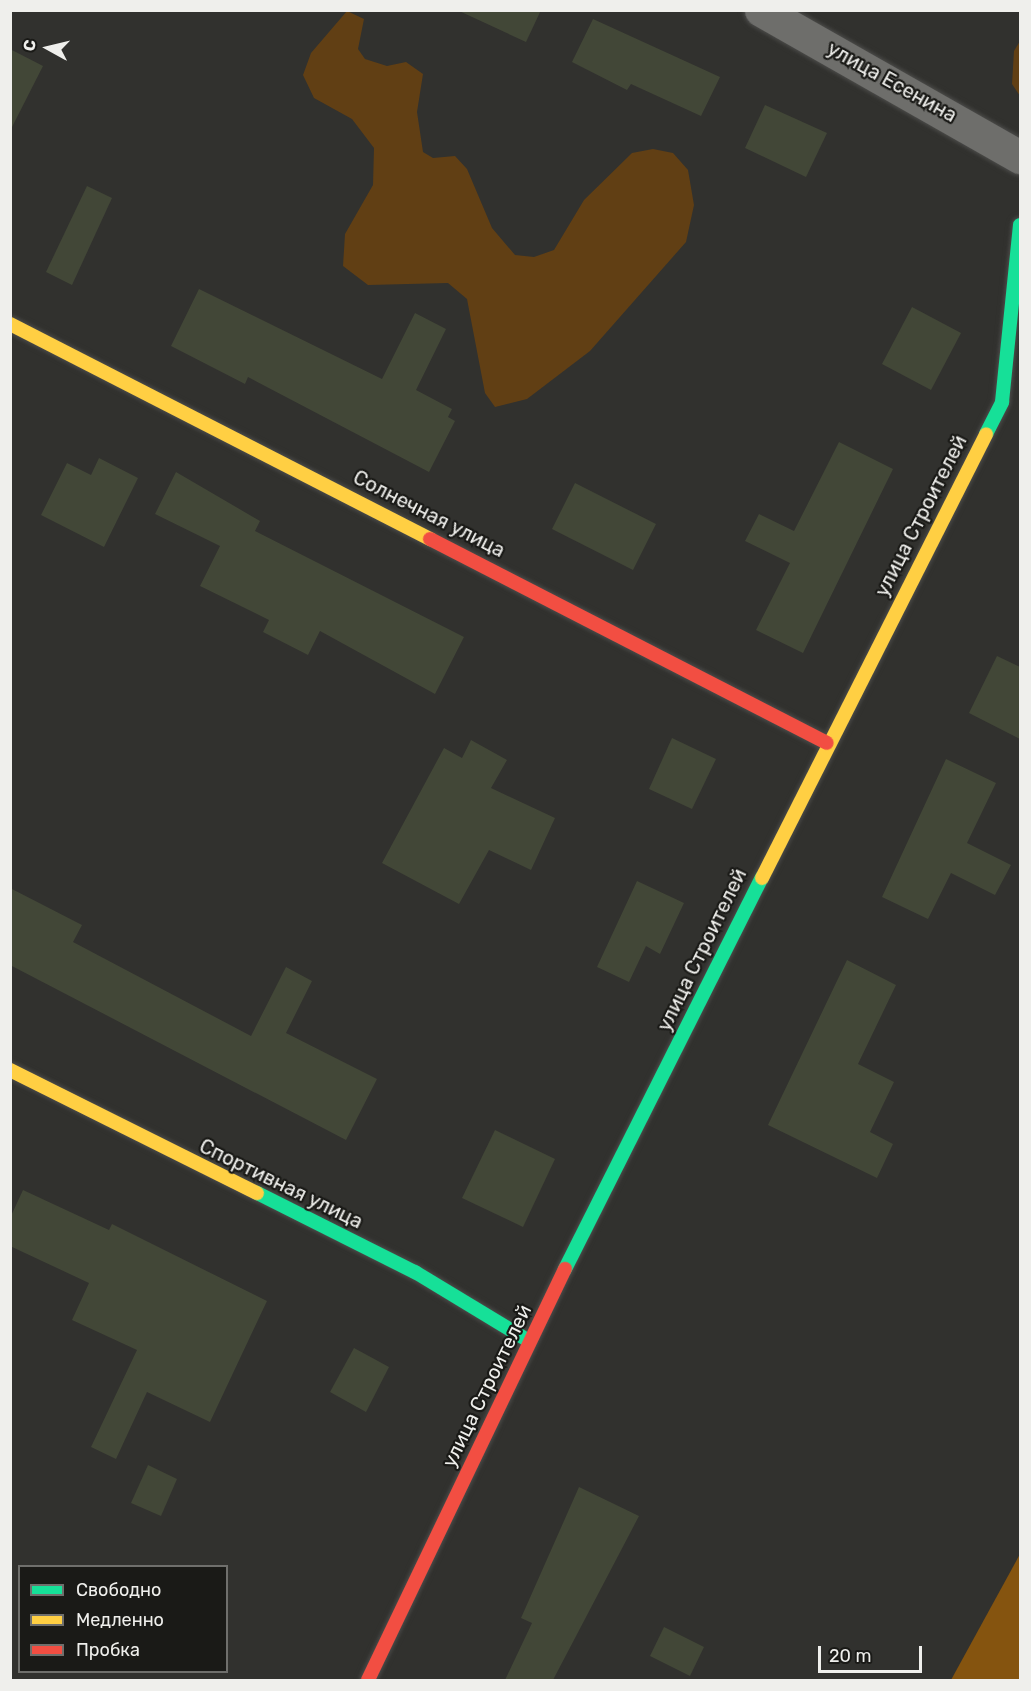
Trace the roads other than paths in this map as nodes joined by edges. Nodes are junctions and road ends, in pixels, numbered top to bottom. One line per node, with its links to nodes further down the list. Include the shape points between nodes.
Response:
1 (761, 10): 2 (street, улица Есенина)
2 (1020, 157)
3 (1020, 225): 5 (street, улица Строителей, via 1002,402)
4 (10, 324): 5 (street, Солнечная улица)
5 (827, 743): 7 (street, улица Строителей)
6 (10, 1070): 7 (street, Спортивная улица, via 415,1272)
7 (529, 1341): 8 (street, улица Строителей)
8 (368, 1680)

